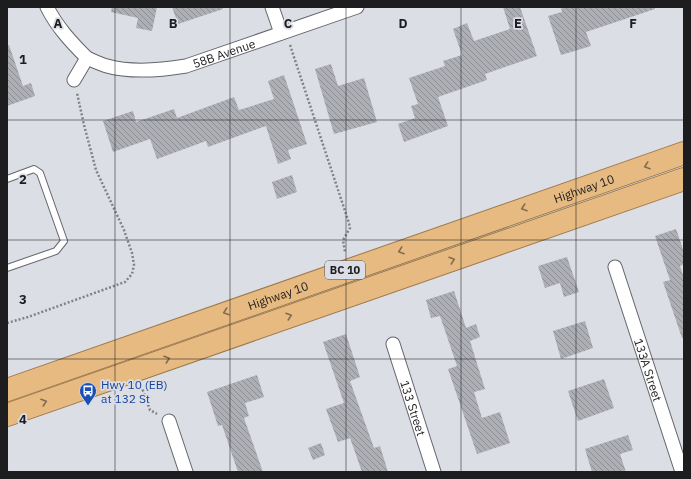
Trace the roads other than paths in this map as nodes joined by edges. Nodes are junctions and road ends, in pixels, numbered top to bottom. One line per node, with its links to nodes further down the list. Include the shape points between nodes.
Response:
1 (47, 7): 5 (street, via 64,34)
2 (272, 7): 4 (street)
3 (357, 7): 4 (street, 58B Avenue)
4 (285, 37): 5 (street, 58B Avenue, via 172,68 132,70 108,66)
5 (87, 58): 6 (street)
6 (74, 80)
7 (684, 153): 13 (highway, Highway 10 / BC 10, one-way to 13)
8 (7, 179): 11 (lane, via 34,169 40,173 64,241 56,251)
9 (684, 179): 14 (highway, Highway 10 / BC 10, one-way to 9)
10 (615, 267): 18 (street, 133A Street)
11 (7, 268)
12 (393, 344): 17 (street, 133 Street)
13 (7, 390)
14 (7, 415)
15 (169, 421): 16 (street)
16 (186, 472)
17 (434, 472)
18 (682, 472)

